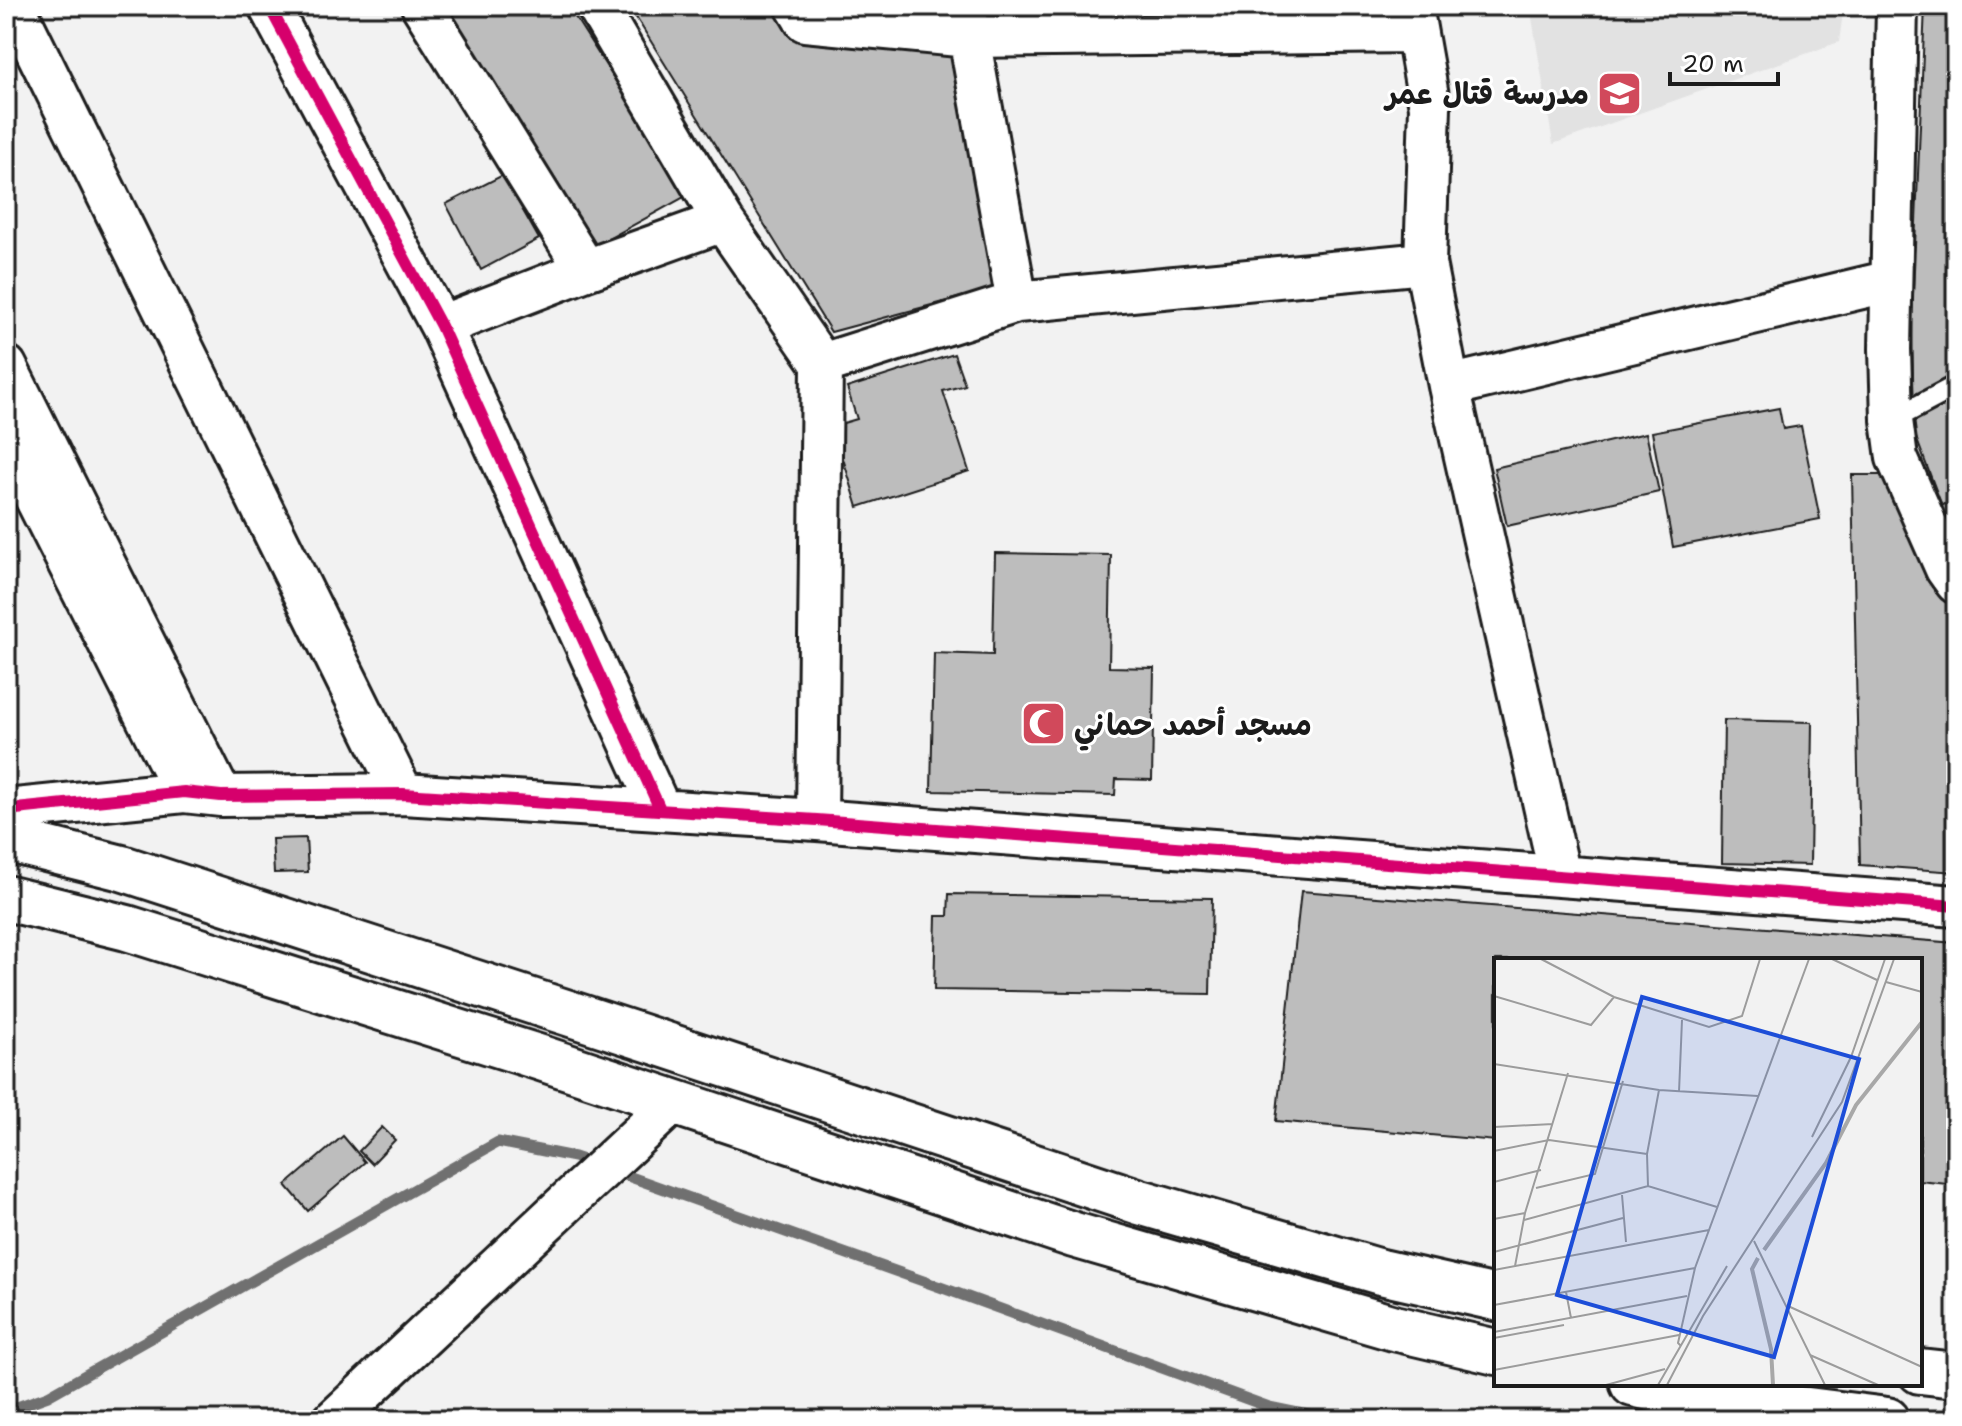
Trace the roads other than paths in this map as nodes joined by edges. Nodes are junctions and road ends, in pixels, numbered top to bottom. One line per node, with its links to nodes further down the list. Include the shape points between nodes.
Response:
1 (14, 6): 9 (street)
2 (269, 6): 15 (street)
3 (422, 6): 12 (street)
4 (597, 6): 10 (street)
5 (796, 6): 8 (street, via 805,21)
6 (1897, 6): 13 (street)
7 (1414, 19): 8 (street); 11 (street, via 1430,107)
8 (968, 22): 14 (street)
9 (20, 56): 24 (street)
10 (723, 221): 12 (street); 16 (street)
11 (1425, 263): 14 (street); 18 (street)
12 (586, 270): 15 (street)
13 (1891, 281): 18 (street); 20 (street)
14 (1017, 302): 16 (street)
15 (441, 326): 25 (street)
16 (822, 364): 27 (street)
17 (6, 366): 23 (street)
18 (1449, 386): 29 (street)
19 (1956, 386): 20 (lane)
20 (1892, 420): 22 (street, via 1897,458)
21 (6, 440): 23 (street)
22 (1956, 583)
23 (203, 794): 24 (street); 26 (street)
24 (403, 794): 25 (street)
25 (660, 809): 27 (street)
26 (6, 810)
27 (817, 820): 29 (street)
28 (6, 839): 33 (highway, via 122,868 1140,1202 1381,1272)
29 (1560, 876): 31 (street)
30 (6, 898): 32 (highway, via 127,928)
31 (1956, 906)
32 (674, 1102): 34 (highway, via 1074,1235 1394,1328); 38 (street)
33 (1494, 1298)
34 (1494, 1352)
35 (1922, 1371): 36 (highway)
36 (1956, 1375)
37 (1642, 1386): 39 (highway)
38 (336, 1419)
39 (1887, 1420)

